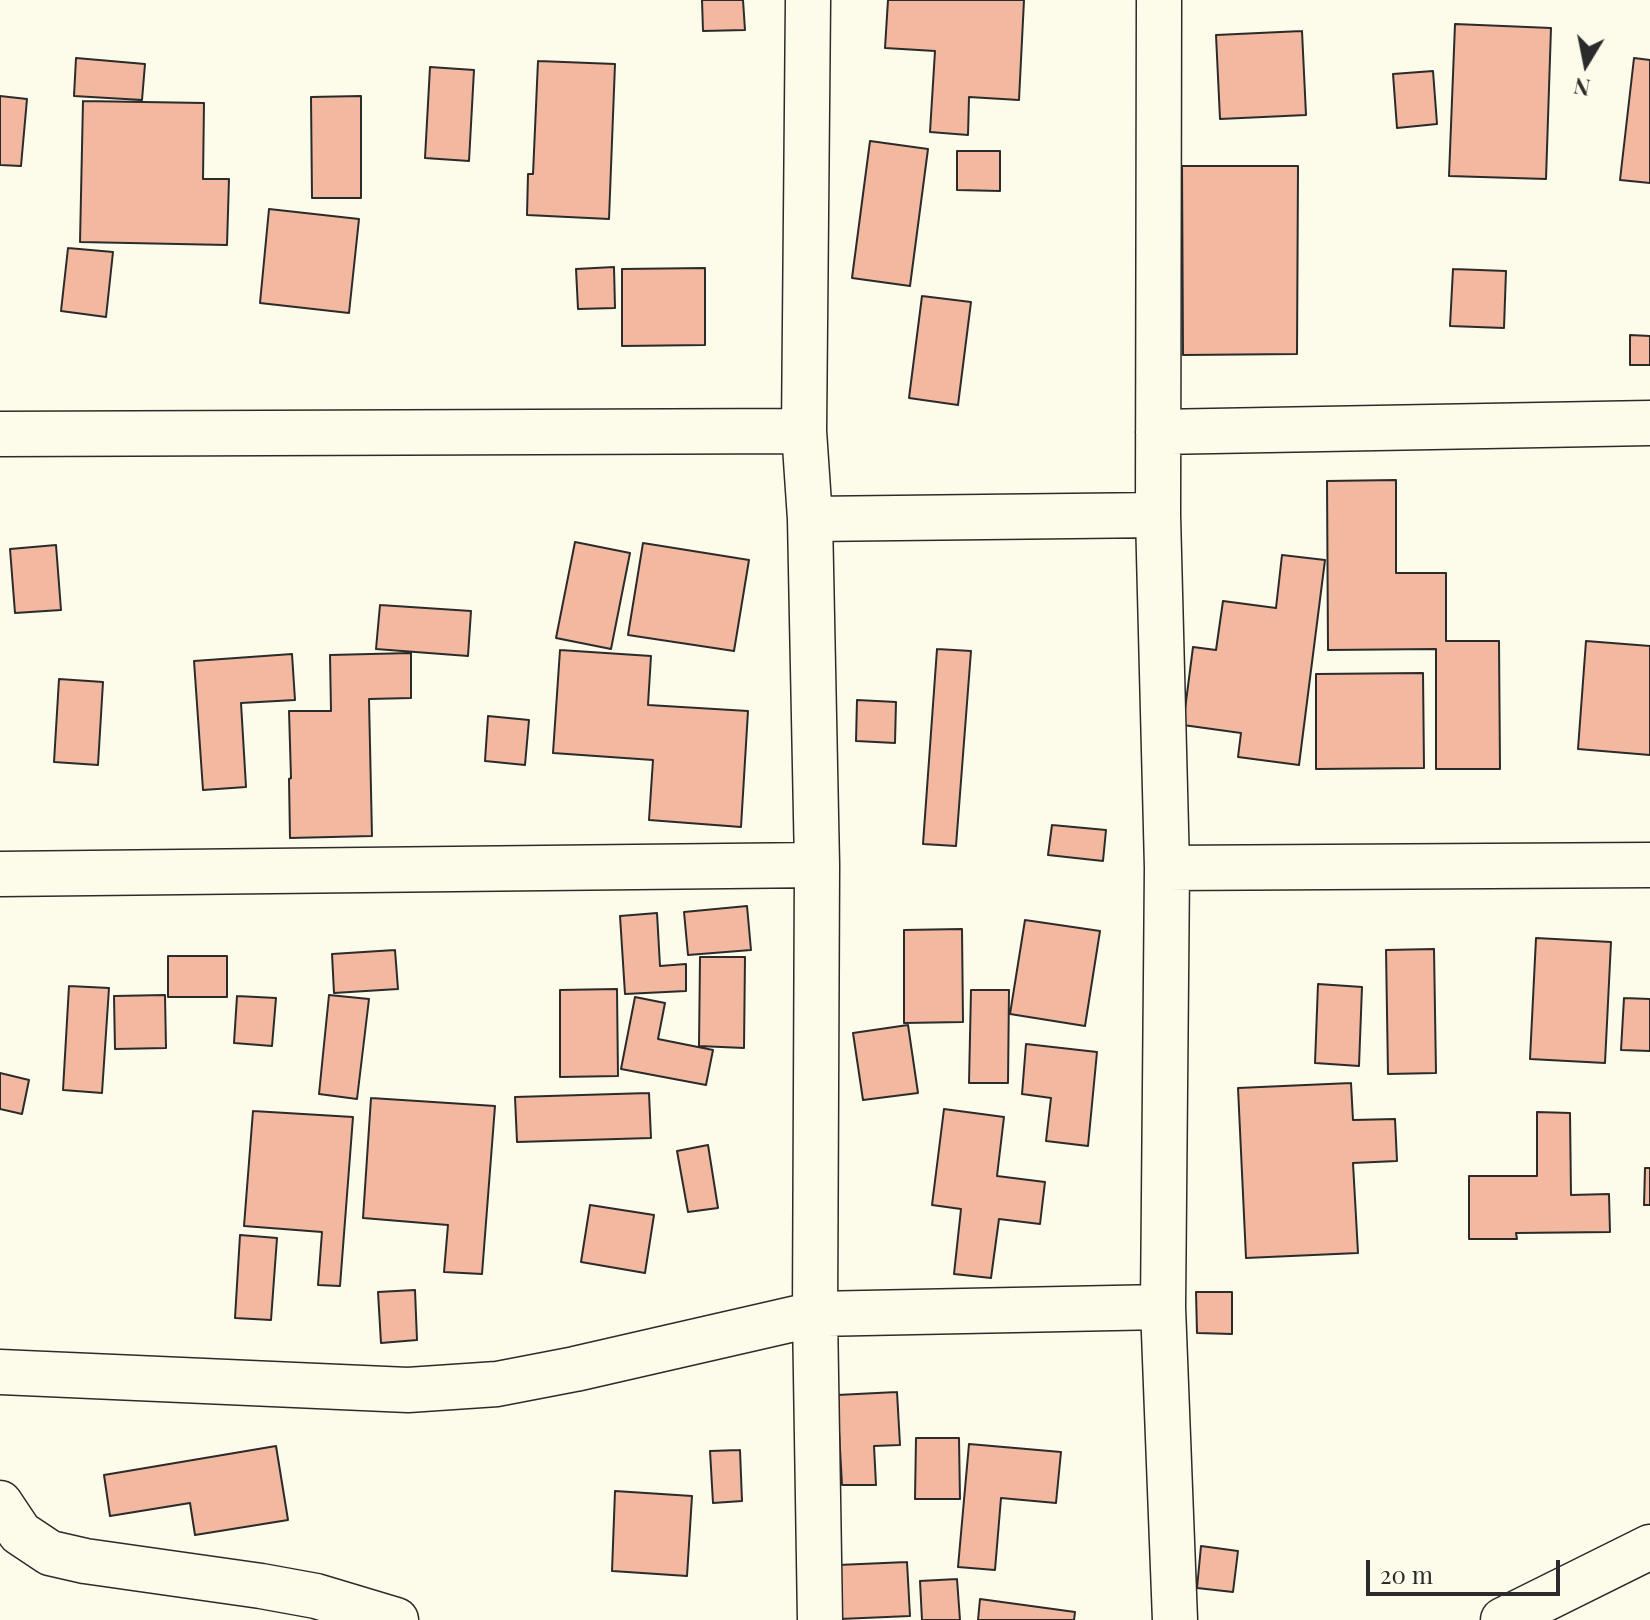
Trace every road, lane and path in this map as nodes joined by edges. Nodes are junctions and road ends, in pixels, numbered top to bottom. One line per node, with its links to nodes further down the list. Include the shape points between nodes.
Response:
1 (808, 0): 4 (street)
2 (1159, 0): 5 (street)
3 (1650, 423): 5 (street)
4 (804, 431): 6 (street); 8 (street)
5 (1158, 432): 7 (street)
6 (0, 434)
7 (1158, 515): 8 (street); 11 (street)
8 (810, 519): 9 (street)
9 (817, 865): 12 (street); 14 (street)
10 (1650, 865): 11 (street)
11 (1167, 868): 13 (street)
12 (0, 874)
13 (1163, 1307): 14 (street); 20 (street)
14 (815, 1314): 15 (street, via 497,1384 408,1390); 19 (street)
15 (0, 1372)
16 (0, 1503): 18 (street, via 20,1533 50,1553 316,1596)
17 (1650, 1547): 21 (street)
18 (396, 1620)
19 (820, 1620)
20 (1175, 1620)
21 (1503, 1620)

